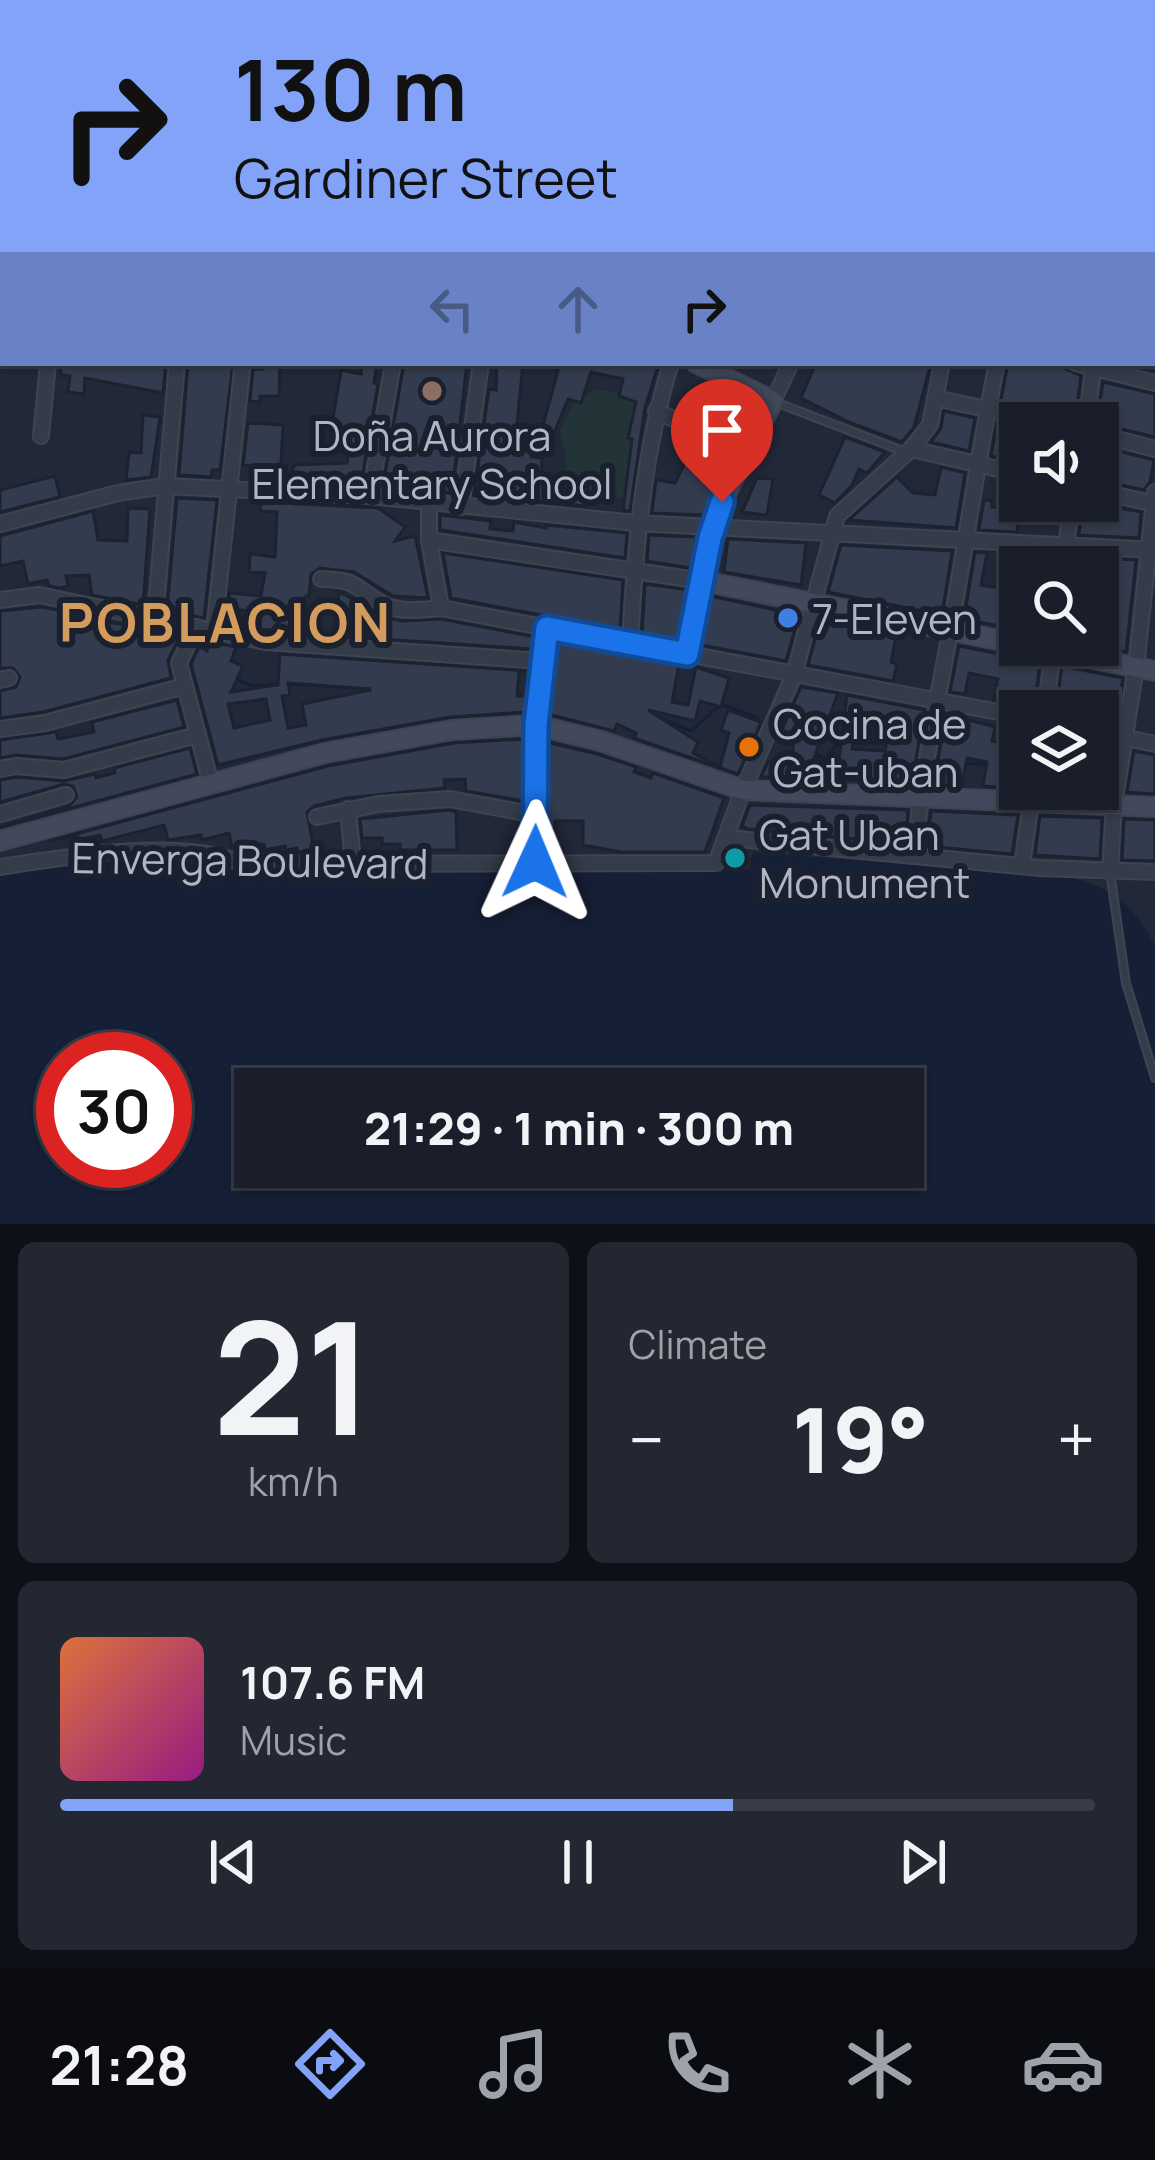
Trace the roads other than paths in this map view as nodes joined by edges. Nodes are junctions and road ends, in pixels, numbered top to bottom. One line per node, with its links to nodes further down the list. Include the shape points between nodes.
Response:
1 (48, 366): 20 (street)
2 (176, 366): 27 (street)
3 (393, 366): 30 (street)
4 (481, 366): 33 (street)
5 (670, 366): 19 (street)
6 (703, 366): 15 (street)
7 (790, 366): 15 (street)
8 (941, 366): 14 (street)
9 (996, 366): 17 (street)
10 (1093, 366): 16 (street)
11 (1096, 366): 13 (street)
12 (242, 370): 28 (street)
13 (1155, 383)
14 (935, 398): 17 (street); 23 (street, via 930,425)
15 (772, 401): 23 (lane); 24 (street)
16 (1089, 402)
17 (988, 407): 18 (street); 25 (street)
18 (999, 410)
19 (656, 411): 24 (street); 35 (street)
20 (41, 436)
21 (1119, 440): 22 (street)
22 (1155, 449)
23 (909, 451): 25 (street); 38 (street)
24 (746, 453): 37 (street)
25 (975, 464): 26 (street); 40 (street)
26 (999, 469)
27 (165, 486): 28 (street); 36 (street); 50 (street)
28 (230, 488): 30 (street); 53 (street)
29 (1119, 494): 31 (street)
30 (370, 496): 32 (street)
31 (1154, 500): 43 (street)
32 (429, 503): 33 (street); 39 (street)
33 (461, 508): 35 (street)
34 (1069, 522): 41 (street)
35 (640, 523): 37 (street); 44 (street)
36 (0, 524)
37 (714, 525): 38 (street); 46 (street)
38 (830, 532): 40 (street); 48 (street)
39 (429, 540): 44 (street); 49 (street)
40 (963, 540): 41 (street); 54 (street)
41 (1065, 546)
42 (1119, 548): 43 (street)
43 (1152, 550): 59 (street)
44 (634, 570): 46 (street); 56 (street)
45 (321, 579): 49 (street, via 354,581 399,608)
46 (702, 581): 48 (street); 57 (street)
47 (0, 600): 50 (street, via 39,595)
48 (814, 604): 54 (street); 60 (street)
49 (441, 608): 52 (street)
50 (155, 619): 51 (street)
51 (196, 627): 53 (street); 61 (street, via 179,663)
52 (547, 628): 56 (street); 58 (street)
53 (214, 631): 58 (street)
54 (950, 633): 55 (street); 62 (street)
55 (999, 641)
56 (630, 644): 57 (street)
57 (687, 654): 60 (street)
58 (542, 661): 64 (street)
59 (1145, 669): 68 (street)
60 (794, 675): 62 (street); 73 (street)
61 (184, 686): 65 (street); 66 (street)
62 (936, 703): 63 (street); 76 (street)
63 (999, 713)
64 (536, 725): 72 (street, via 398,739); 73 (street); 83 (street)
65 (0, 729)
66 (197, 735): 70 (street, via 64,770); 72 (street)
67 (1119, 737): 68 (street)
68 (1125, 738): 69 (street); 71 (street)
69 (1155, 744)
70 (0, 770)
71 (1119, 775)
72 (211, 784): 86 (street)
73 (743, 790): 76 (street); 85 (street)
74 (999, 794): 76 (street)
75 (66, 795): 82 (street)
76 (919, 795): 87 (street)
77 (1119, 806): 78 (street)
78 (1155, 808)
79 (348, 809): 83 (street, via 450,799); 84 (street); 89 (street)
80 (1030, 810): 90 (street)
81 (1114, 810): 92 (street)
82 (0, 814)
83 (536, 815): 88 (street)
84 (317, 817)
85 (727, 838): 87 (street); 88 (street, Enverga Boulevard, via 716,863)
86 (0, 841)
87 (915, 856): 90 (street)
88 (535, 862): 89 (street, Enverga Boulevard)
89 (353, 863): 91 (street, Enverga Boulevard, via 242,864 222,854 97,851)
90 (1022, 865): 92 (street)
91 (0, 867)
92 (1110, 872): 93 (street); 94 (lane, via 1126,983)
93 (1155, 872)
94 (1155, 1078)

